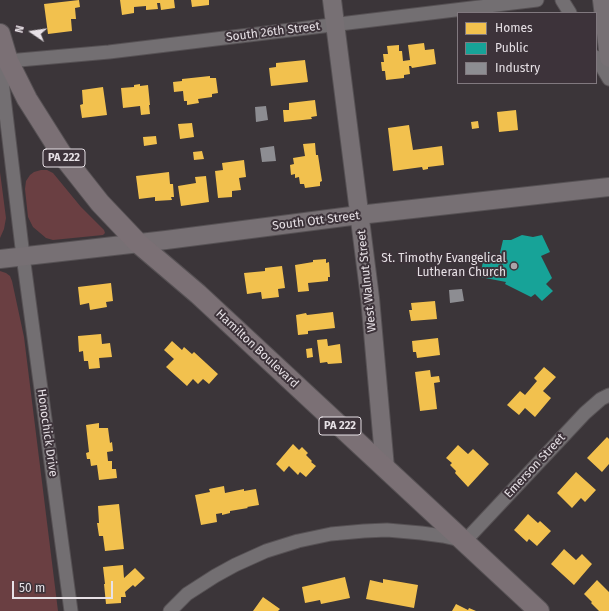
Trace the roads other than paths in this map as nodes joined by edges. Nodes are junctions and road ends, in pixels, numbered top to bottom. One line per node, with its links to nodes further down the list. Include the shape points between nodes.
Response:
1 (332, 0): 6 (street, West Walnut Street)
2 (536, 0): 6 (street, South 26th Street)
3 (562, 0): 5 (street)
4 (602, 0): 8 (street)
5 (569, 12)
6 (335, 25): 10 (street, South 26th Street); 13 (street, West Walnut Street)
7 (0, 34): 10 (main road, PA 222)
8 (609, 58)
9 (597, 59): 11 (street)
10 (4, 62): 14 (main road, Hamilton Boulevard / PA 222, via 63,156 100,203); 15 (street, Honochick Drive)
11 (609, 79)
12 (609, 187): 13 (street, South Ott Street)
13 (359, 216): 14 (street, South Ott Street); 18 (street, West Walnut Street, via 370,298)
14 (138, 243): 15 (street, South Ott Street); 18 (main road, Hamilton Boulevard / PA 222, via 198,294)
15 (23, 256): 16 (street, South Ott Street); 20 (street, Honochick Drive)
16 (0, 259)
17 (609, 394): 19 (street, Emerson Street, via 585,413)
18 (385, 468): 19 (main road, Hamilton Boulevard / PA 222)
19 (465, 541): 21 (street, via 387,530 331,534 298,541 266,551 235,565 187,594); 22 (main road, Hamilton Boulevard / PA 222)
20 (71, 611)
21 (170, 611)
22 (539, 611)

